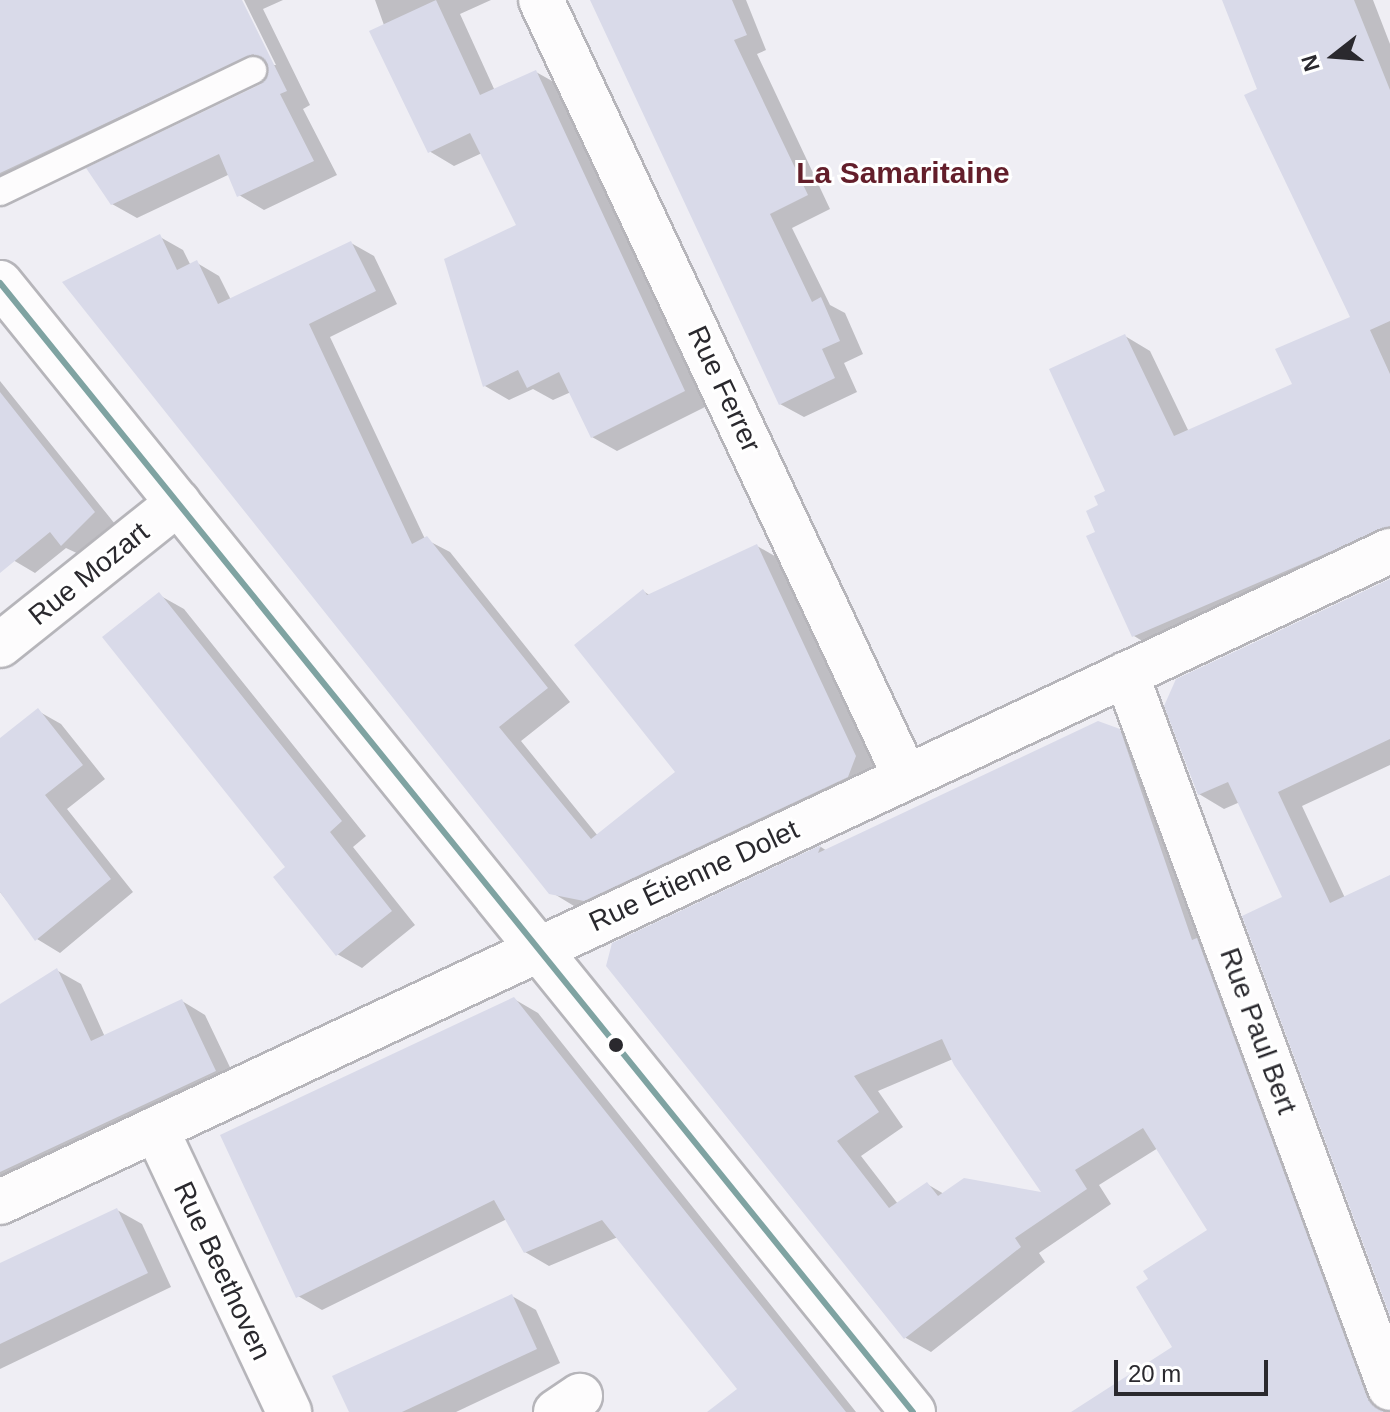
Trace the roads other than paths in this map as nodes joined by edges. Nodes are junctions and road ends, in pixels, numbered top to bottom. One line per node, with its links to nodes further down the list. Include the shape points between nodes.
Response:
1 (541, 0): 9 (street, Rue Ferrer)
2 (253, 70): 3 (lane)
3 (0, 192)
4 (0, 283): 5 (street)
5 (178, 503): 7 (street, Rue Mozart); 10 (street)
6 (1390, 551): 8 (street, Rue Étienne Dolet)
7 (0, 645)
8 (1126, 674): 9 (street, Rue Étienne Dolet); 13 (street, Rue Paul Bert)
9 (906, 778): 10 (street, Rue Étienne Dolet)
10 (537, 949): 11 (street, Rue Étienne Dolet); 15 (street)
11 (156, 1129): 12 (street, Rue Étienne Dolet); 14 (street, Rue Beethoven)
12 (0, 1202)
13 (1390, 1388)
14 (289, 1412)
15 (913, 1412)

